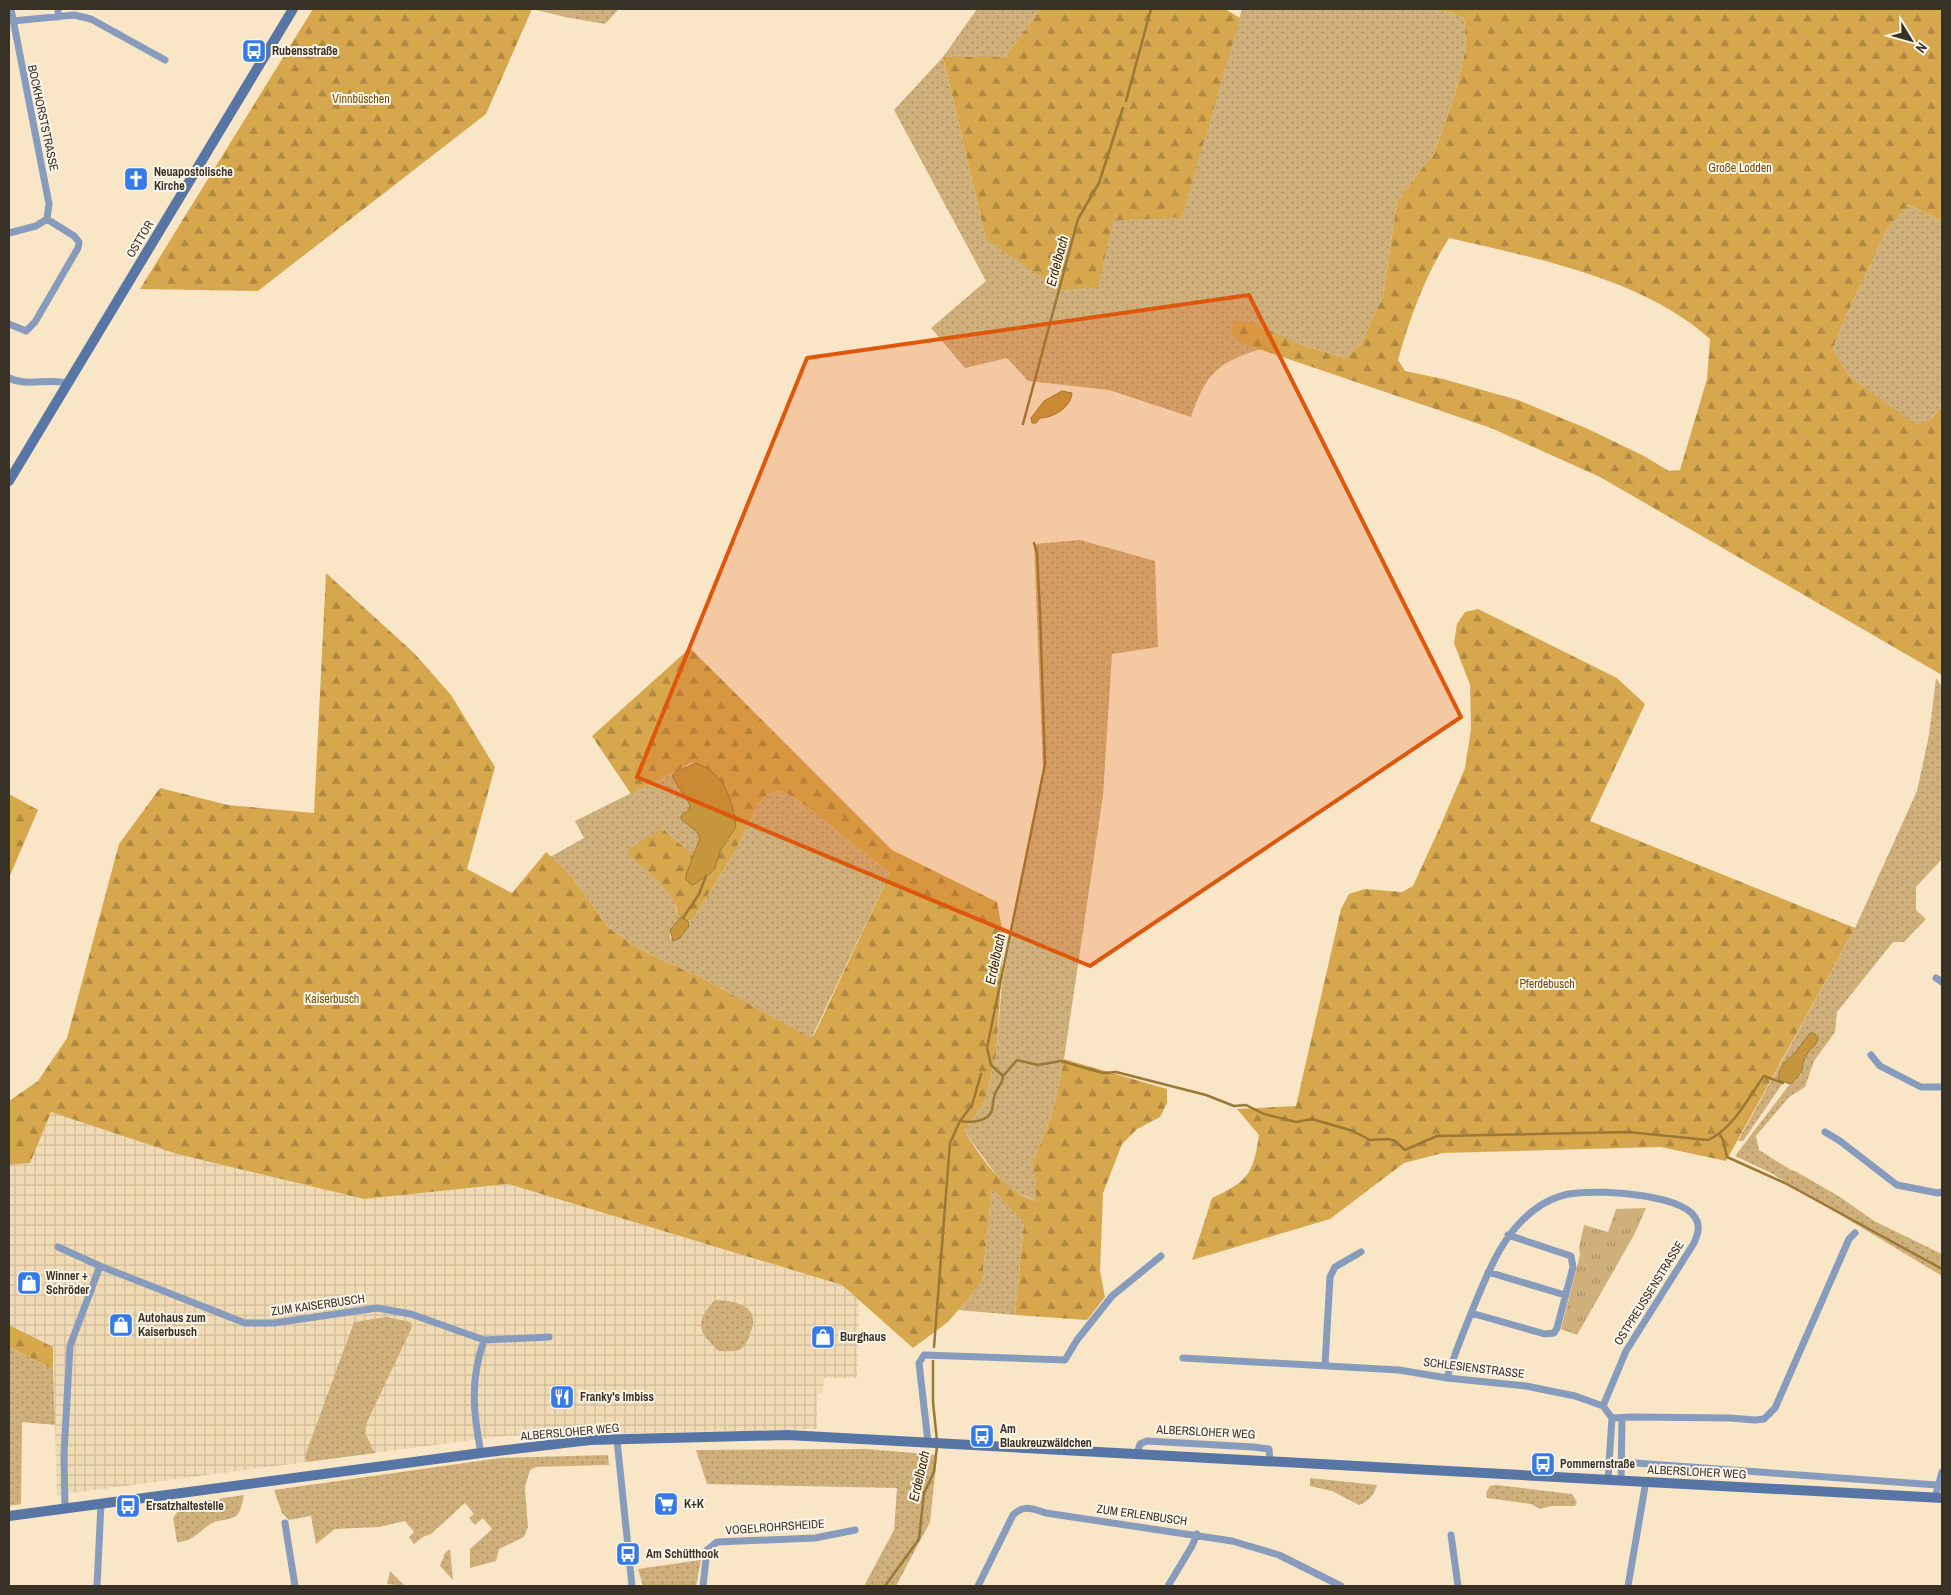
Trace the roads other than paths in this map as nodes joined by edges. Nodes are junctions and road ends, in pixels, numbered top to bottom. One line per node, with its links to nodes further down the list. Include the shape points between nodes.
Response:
1 (11, 9): 5 (street, BOCKHORSTSTRASSE)
2 (58, 9): 4 (street)
3 (293, 9): 11 (main road, OSTTOR)
4 (58, 17): 5 (street); 6 (street, via 74,15 91,19)
5 (13, 21): 7 (street, BOCKHORSTSTRASSE, via 49,204)
6 (165, 60)
7 (47, 219): 8 (street, via 36,226); 9 (street, via 74,236 79,242 78,248 30,328 19,330)
8 (9, 233)
9 (9, 324)
10 (9, 378): 11 (street, via 20,382 56,380)
11 (68, 383): 12 (main road, OSTTOR)
12 (9, 481)
13 (1936, 978): 14 (street)
14 (1942, 982)
15 (1871, 1055): 16 (street, via 1880,1066 1921,1087)
16 (1942, 1087)
17 (1825, 1132): 18 (street, via 1897,1185)
18 (1942, 1192)
19 (1855, 1233): 35 (street, via 1849,1239 1775,1408 1764,1418)
20 (1508, 1235): 25 (street, OSTPREUSSENSTRASSE); 26 (street, via 1572,1256 1573,1267); 33 (street, OSTPREUSSENSTRASSE, via 1541,1205 1577,1192 1668,1201 1690,1210 1697,1220 1698,1234 1688,1256 1626,1351)
21 (58, 1247): 24 (street, ZUM KAISERBUSCH)
22 (1360, 1252): 31 (street, via 1336,1267 1330,1278)
23 (1161, 1256): 37 (street, via 1112,1296 1065,1360 924,1355 919,1363)
24 (100, 1266): 29 (street, ZUM KAISERBUSCH, via 245,1323 274,1323 377,1308 411,1314); 47 (street, via 70,1346 64,1453)
25 (1488, 1272): 26 (street); 27 (street, OSTPREUSSENSTRASSE)
26 (1565, 1295): 27 (street, via 1557,1328 1550,1334)
27 (1471, 1314): 32 (street, OSTPREUSSENSTRASSE)
28 (549, 1337): 29 (street, ZUM KAISERBUSCH)
29 (484, 1340): 38 (street, via 476,1365 474,1394)
30 (1183, 1358): 31 (street, SCHLESIENSTRASSE)
31 (1325, 1366): 32 (street, SCHLESIENSTRASSE, via 1398,1370)
32 (1447, 1378): 33 (street, SCHLESIENSTRASSE, via 1526,1386 1575,1396)
33 (1603, 1406): 34 (street)
34 (1612, 1418): 35 (street); 41 (street)
35 (1622, 1419): 39 (street)
36 (617, 1440): 37 (main road, ALBERSLOHER WEG, via 786,1435); 38 (main road, ALBERSLOHER WEG, via 590,1440); 55 (street)
37 (934, 1443): 41 (main road, ALBERSLOHER WEG)
38 (481, 1453): 46 (main road, ALBERSLOHER WEG)
39 (1622, 1462): 42 (street); 44 (street, ALBERSLOHER WEG)
40 (1942, 1472): 44 (street)
41 (1608, 1479): 42 (main road, ALBERSLOHER WEG)
42 (1621, 1480): 43 (main road, ALBERSLOHER WEG)
43 (1646, 1481): 45 (main road, ALBERSLOHER WEG); 61 (street)
44 (1937, 1484): 45 (street)
45 (1939, 1498)
46 (101, 1504): 47 (main road, ALBERSLOHER WEG); 53 (street)
47 (66, 1508): 48 (main road, ALBERSLOHER WEG)
48 (9, 1516)
49 (285, 1522): 54 (street)
50 (855, 1530): 56 (street, VOGELROHRSHEIDE, via 815,1538 717,1542 707,1550)
51 (1197, 1534): 57 (street, ZUM ERLENBUSCH, via 1046,1513 1027,1507 1013,1515); 58 (street); 59 (street, ZUM ERLENBUSCH, via 1279,1555)
52 (1451, 1535): 60 (street)
53 (97, 1586)
54 (295, 1586)
55 (632, 1586)
56 (702, 1586)
57 (978, 1586)
58 (1168, 1586)
59 (1341, 1586)
60 (1458, 1586)
61 (1628, 1586)

